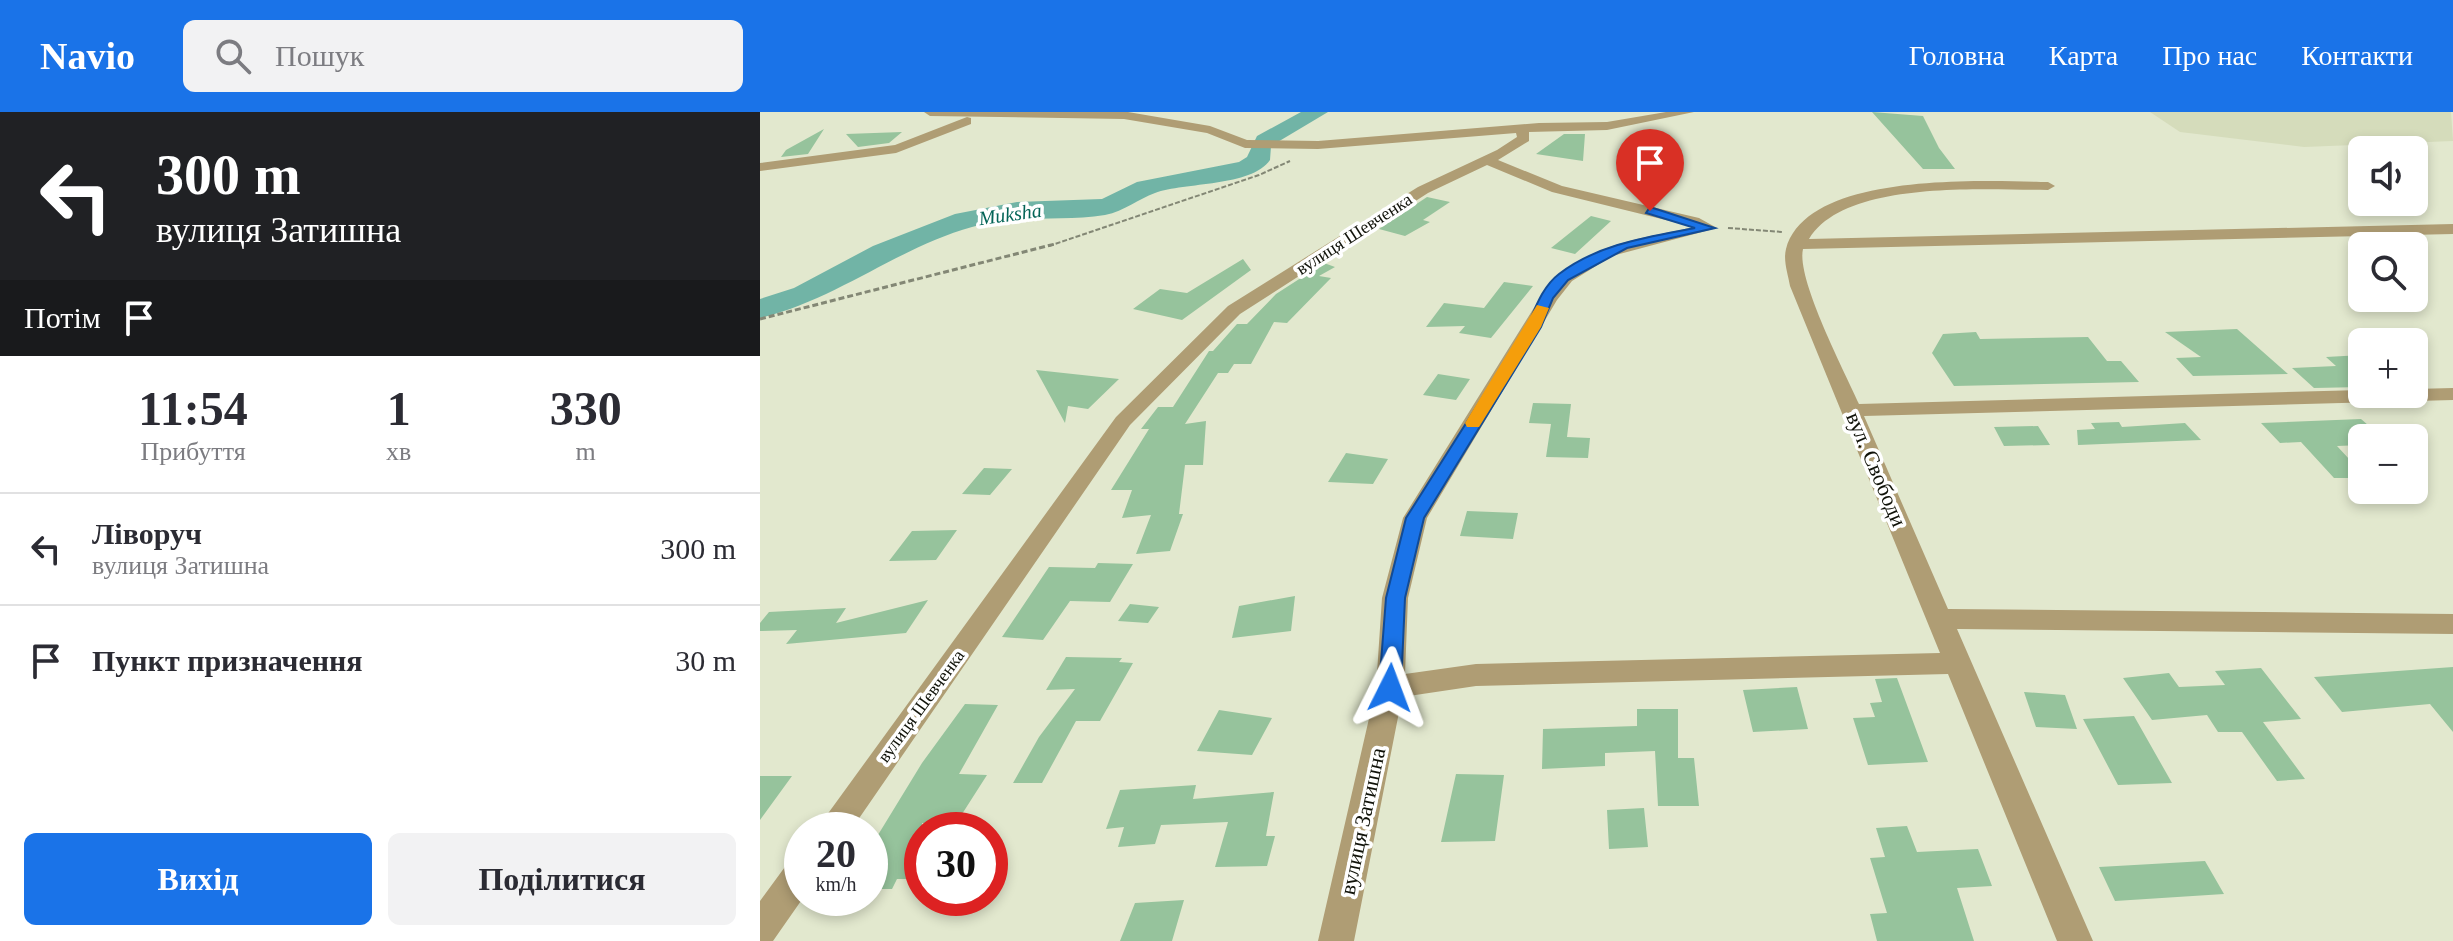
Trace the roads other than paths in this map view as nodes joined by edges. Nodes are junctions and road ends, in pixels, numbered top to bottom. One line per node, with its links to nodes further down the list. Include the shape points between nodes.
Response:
1 (930, 112): 3 (street)
2 (1688, 112): 4 (street, via 1638,123)
3 (1004, 114): 4 (street, via 1124,115 1210,130 1245,144 1318,145); 6 (street, via 944,126 896,149)
4 (1522, 130): 5 (street, вулиця Шевченка, via 1524,138)
5 (1483, 159): 15 (street, вулиця Затишна, via 1557,189 1709,228 1624,245 1563,277 1547,297 1534,327 1415,518 1395,598); 16 (street, вулиця Шевченка, via 1423,190 1234,310 1123,421)
6 (760, 167)
7 (2048, 186): 9 (street, via 1901,190 1852,202 1815,220)
8 (2453, 229): 9 (street)
9 (1799, 239): 11 (street, вул. Свободи, via 1792,253 1799,286)
10 (2453, 394): 11 (street)
11 (1852, 410): 12 (street, вул. Свободи)
12 (1942, 619): 13 (street); 14 (street, вул. Свободи)
13 (2453, 624)
14 (1959, 663): 15 (street, via 1476,675); 20 (street, вул. Свободи)
15 (1390, 688): 19 (street, вулиця Затишна)
16 (845, 812)
17 (784, 894): 18 (street)
18 (763, 921)
19 (1336, 941)
20 (2075, 941)

